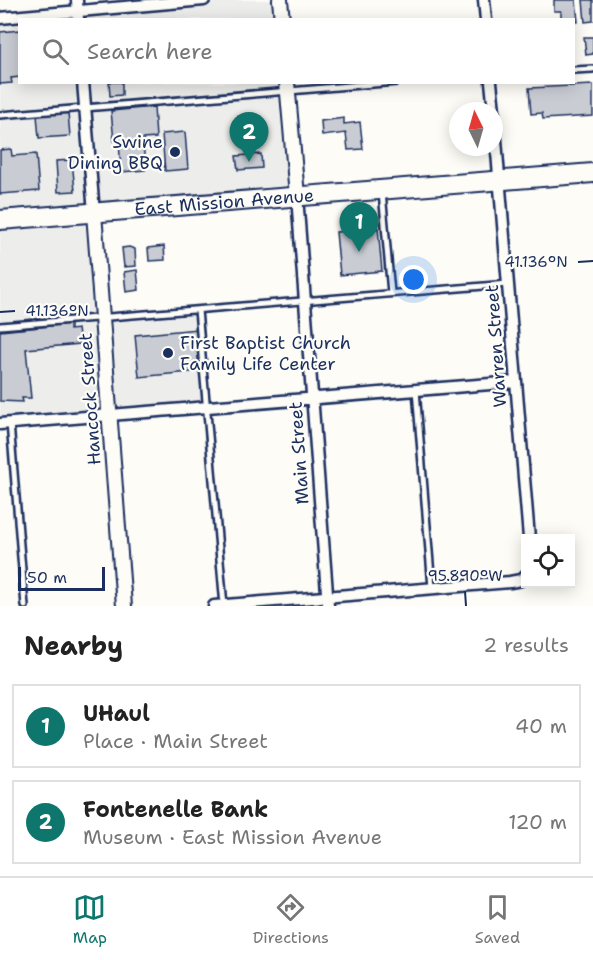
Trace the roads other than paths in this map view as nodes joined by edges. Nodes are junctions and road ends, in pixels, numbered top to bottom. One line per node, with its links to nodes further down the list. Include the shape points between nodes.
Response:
1 (204, 0): 4 (street)
2 (280, 0): 7 (street)
3 (484, 0): 8 (street)
4 (176, 1): 5 (street)
5 (78, 10): 6 (street)
6 (0, 18)
7 (282, 18)
8 (486, 18)
9 (593, 69): 10 (lane)
10 (575, 70)
11 (83, 84): 16 (street, Hancock Street)
12 (353, 84): 14 (lane)
13 (491, 84): 15 (street)
14 (288, 87): 16 (lane); 22 (street, Main Street)
15 (493, 102)
16 (85, 107): 17 (lane); 23 (street, Hancock Street)
17 (0, 115)
18 (498, 156): 20 (street, Warren Street)
19 (593, 173): 20 (main road, East Mission Avenue)
20 (500, 181): 21 (main road, East Mission Avenue); 25 (street, Warren Street)
21 (382, 190): 22 (main road, East Mission Avenue); 26 (lane)
22 (297, 196): 23 (main road, East Mission Avenue); 27 (street, Main Street)
23 (94, 213): 24 (main road, East Mission Avenue); 29 (street, Hancock Street)
24 (0, 220)
25 (508, 284): 26 (lane); 31 (street, Warren Street)
26 (392, 293): 27 (lane)
27 (305, 300): 28 (lane); 33 (street, Main Street)
28 (198, 310): 29 (lane); 34 (lane)
29 (102, 316): 30 (lane); 35 (street, Hancock Street)
30 (0, 326)
31 (515, 382): 32 (street); 37 (street, Warren Street)
32 (416, 390): 33 (street); 39 (lane)
33 (314, 399): 34 (street); 40 (street, Main Street)
34 (207, 407): 35 (street); 43 (lane)
35 (109, 415): 36 (street); 42 (street, Hancock Street)
36 (5, 424): 41 (lane)
37 (529, 534)
38 (521, 579): 39 (street)
39 (432, 588): 40 (street)
40 (328, 601): 43 (street)
41 (25, 606)
42 (124, 606)
43 (221, 606)

